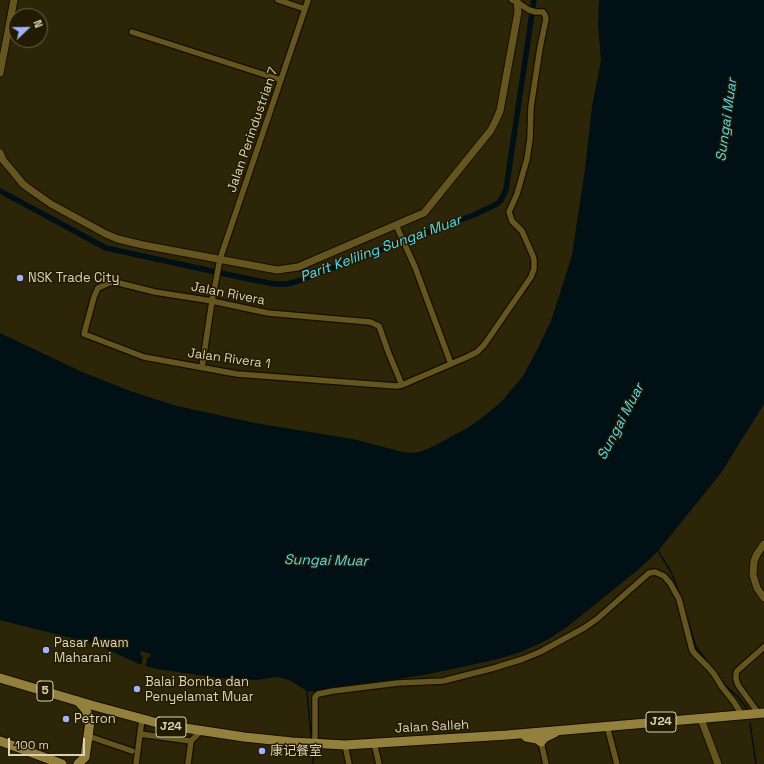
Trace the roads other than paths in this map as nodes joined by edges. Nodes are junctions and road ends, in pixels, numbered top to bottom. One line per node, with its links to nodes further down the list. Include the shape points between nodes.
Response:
1 (14, 0): 7 (street)
2 (278, 0): 5 (street)
3 (308, 0): 5 (street, Jalan Perindustrian 7)
4 (515, 1): 10 (street, via 518,12 500,111 496,120 424,213); 14 (street, via 529,10 543,12 546,15 531,107 527,159 509,212 512,220 522,231 533,256 534,269 484,345 477,352)
5 (305, 9): 8 (street, Jalan Perindustrian 7)
6 (132, 32): 8 (street)
7 (0, 73)
8 (281, 80): 11 (street, Jalan Perindustrian 7)
9 (0, 153): 11 (street, via 23,184 51,204 106,234)
10 (396, 225): 11 (street, via 298,267 277,270); 14 (street, via 415,267)
11 (220, 263): 12 (street, Jalan Perindustrian 7)
12 (212, 301): 13 (street, Jalan Rivera, via 155,292 115,282 98,288); 15 (street, Jalan Perindustrian 7); 16 (street, Jalan Rivera, via 268,314 370,322 377,325)
13 (92, 308): 15 (street, Jalan Rivera 1, via 84,334 144,357)
14 (451, 364): 16 (street)
15 (202, 367): 16 (street, Jalan Rivera 1, via 236,374)
16 (402, 385)
17 (764, 544): 18 (street, via 754,561 753,575 756,588)
18 (764, 598)
19 (764, 646): 23 (street, via 736,674 738,685)
20 (0, 678): 21 (main road, 5)
21 (77, 700): 22 (main road, 5); 27 (main road, via 86,710)
22 (103, 709): 25 (main road, Jalan Salleh / J24); 27 (main road, via 94,714)
23 (762, 714): 24 (main road, Jalan Salleh / J24)
24 (742, 715): 26 (main road, Jalan Salleh / J24); 37 (street, via 714,674 692,650 679,599 670,582 655,572 649,573 584,628 523,659 443,680 318,694 315,697)
25 (142, 719): 30 (main road, Jalan Salleh / J24); 31 (street)
26 (701, 719): 28 (main road, Jalan Salleh / J24); 50 (street)
27 (90, 721): 33 (main road)
28 (607, 726): 29 (main road, Jalan Salleh / J24); 49 (street)
29 (559, 730): 32 (main road, Jalan Salleh / J24); 36 (main road)
30 (201, 731): 35 (street); 37 (main road, Jalan Salleh / J24)
31 (140, 734): 35 (street); 44 (street)
32 (512, 735): 36 (main road, via 538,738); 38 (main road, Jalan Salleh / J24)
33 (88, 736): 40 (street); 41 (main road)
34 (0, 741): 42 (main road)
35 (191, 741): 45 (street)
36 (541, 742): 48 (street)
37 (315, 743): 39 (main road, Jalan Salleh / J24)
38 (374, 743): 39 (main road, Jalan Salleh / J24); 47 (street)
39 (345, 745): 46 (street)
40 (132, 751)
41 (84, 760): 43 (main road)
42 (62, 764)
43 (78, 764)
44 (136, 764)
45 (188, 764)
46 (349, 764)
47 (379, 764)
48 (546, 764)
49 (617, 764)
50 (718, 764)

